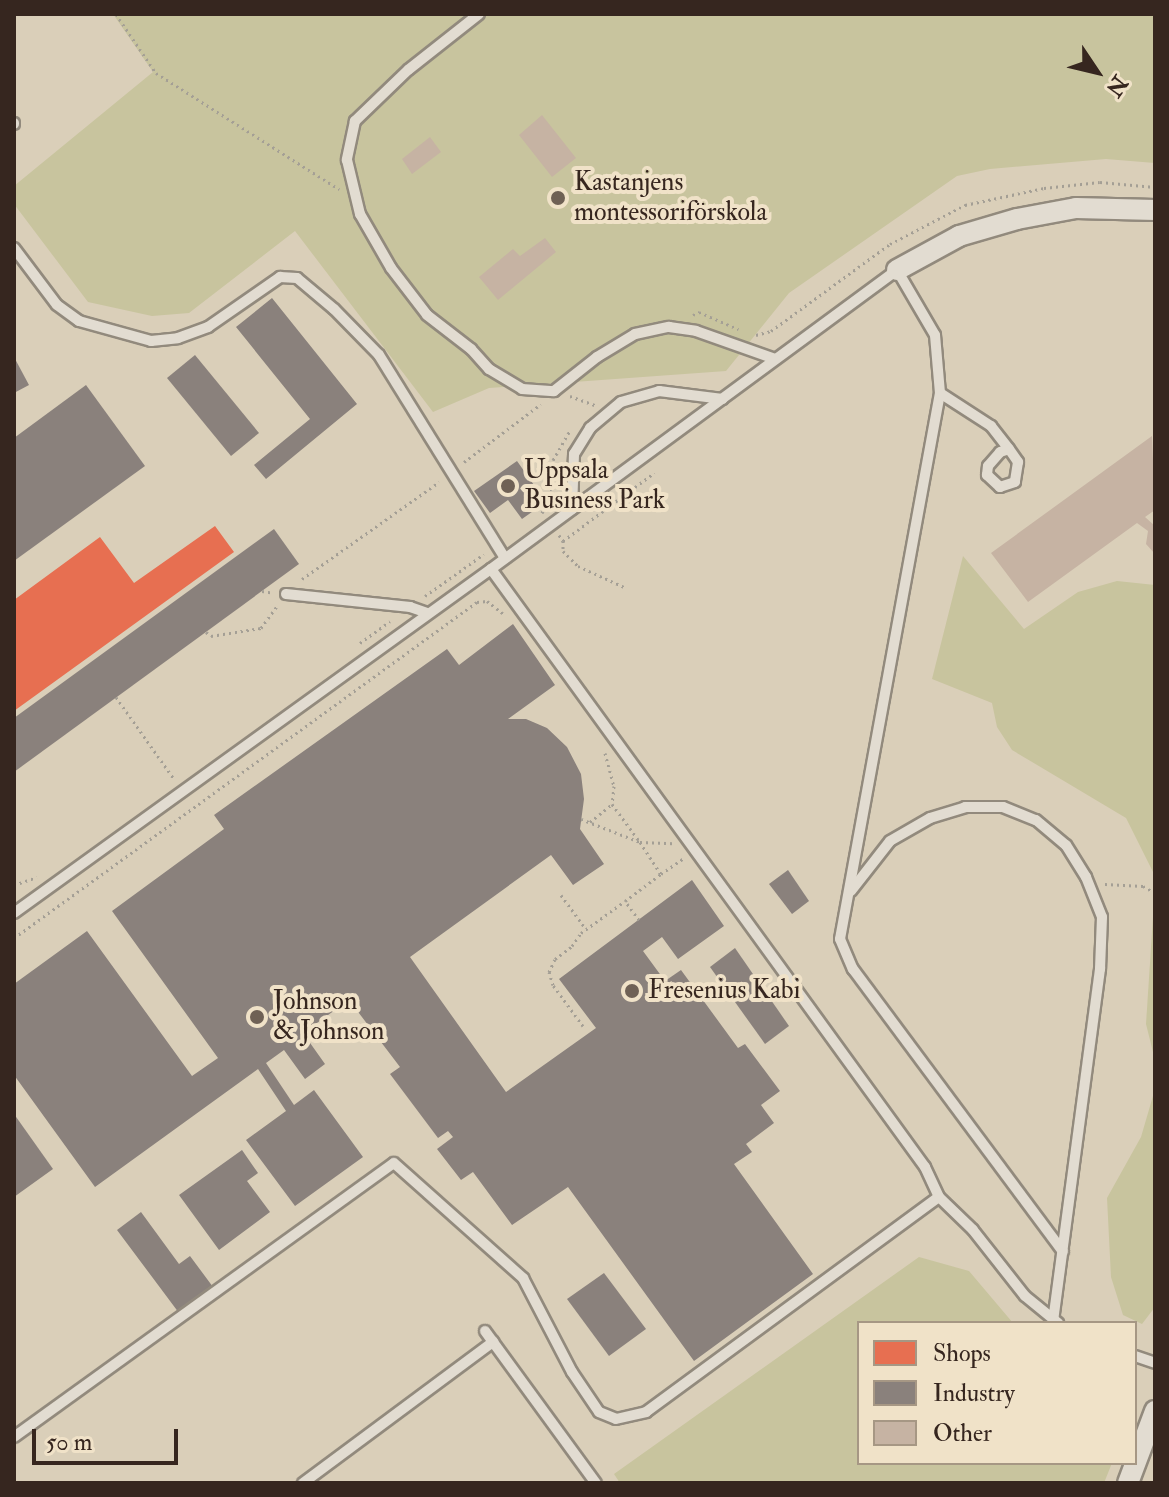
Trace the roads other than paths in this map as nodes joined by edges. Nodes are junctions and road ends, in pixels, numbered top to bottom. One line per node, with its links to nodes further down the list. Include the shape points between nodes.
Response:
1 (479, 14): 5 (lane, via 355,121 347,160 360,214 391,268 427,315 489,369 522,389 554,391 635,334 669,327)
2 (1155, 210): 4 (street, via 1076,208 1017,219 959,236)
3 (14, 248): 10 (lane, via 57,305 79,321 151,341 208,327 280,277 297,278 379,355)
4 (897, 270): 5 (lane); 6 (lane, via 935,335)
5 (775, 359): 7 (lane)
6 (940, 393): 8 (lane, via 991,426); 14 (lane)
7 (722, 399): 9 (lane); 9 (lane, via 659,391 621,402 590,428 574,454)
8 (1009, 449)
9 (572, 509): 10 (lane)
10 (505, 558): 11 (lane)
11 (491, 569): 13 (lane); 16 (lane, via 925,1167)
12 (286, 594): 13 (lane)
13 (427, 613): 15 (lane)
14 (850, 892): 17 (lane, via 840,939 853,969); 17 (lane, via 890,841 930,818 965,807 1003,807 1036,820 1066,845 1102,917 1100,969)
15 (14, 913)
16 (939, 1197): 18 (lane, via 973,1230 1025,1296); 23 (lane, via 646,1412 616,1419 599,1412 523,1278 394,1163)
17 (1063, 1252): 19 (lane)
18 (1054, 1321)
19 (1055, 1321)
20 (485, 1331): 21 (lane)
21 (493, 1342): 25 (lane); 26 (lane)
22 (1155, 1411): 24 (street)
23 (14, 1437)
24 (1137, 1459)
25 (303, 1483)
26 (596, 1483)

